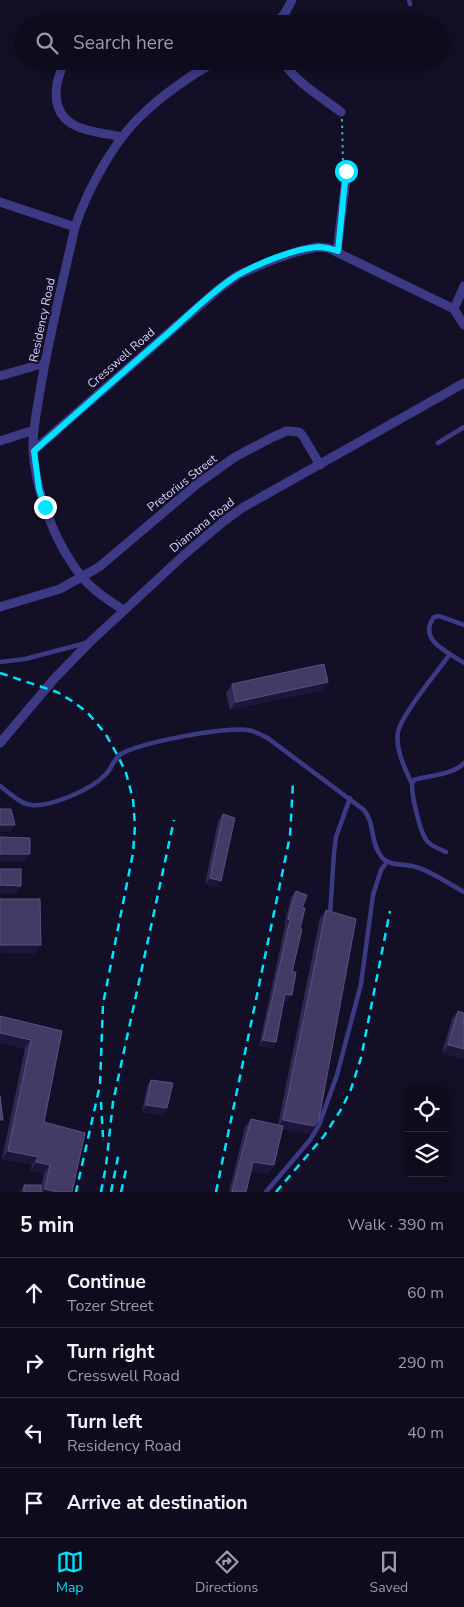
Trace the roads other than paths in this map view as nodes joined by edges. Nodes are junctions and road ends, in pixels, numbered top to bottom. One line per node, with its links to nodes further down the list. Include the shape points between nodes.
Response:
1 (292, 0): 2 (street)
2 (283, 15)
3 (61, 70): 7 (street, via 55,89 62,113 68,121 77,127)
4 (202, 70): 7 (street, Residency Road, via 168,92)
5 (289, 70): 6 (street, via 304,86)
6 (341, 112)
7 (122, 137): 10 (street, Residency Road, via 92,187)
8 (346, 171): 11 (street)
9 (0, 202): 10 (street)
10 (75, 227): 15 (street, Residency Road)
11 (338, 251): 13 (street, Cresswell Road); 22 (street, Cresswell Road, via 317,247 296,252 238,275)
12 (464, 286): 13 (street)
13 (454, 308): 14 (street)
14 (464, 325)
15 (44, 363): 16 (street); 19 (street, Residency Road)
16 (0, 376)
17 (464, 383): 23 (street, Diamana Road)
18 (464, 427): 21 (lane)
19 (34, 430): 20 (street); 22 (street, Residency Road)
20 (0, 441)
21 (438, 443)
22 (34, 451): 24 (street, Residency Road, via 45,507 67,555)
23 (320, 465): 24 (street, Pretorius Street, via 299,432 287,431 273,437 235,457 197,484 99,567); 26 (street, Diamana Road, via 224,521)
24 (82, 577): 25 (street, via 60,589); 26 (street, Residency Road)
25 (0, 607)
26 (123, 610): 28 (street, Diamana Road)
27 (464, 625): 29 (lane, via 439,616 428,624 431,639)
28 (89, 643): 30 (lane); 32 (street, Diamana Road, via 50,683)
29 (450, 654): 31 (lane); 34 (lane, via 398,731 402,761)
30 (0, 662)
31 (464, 663)
32 (0, 743)
33 (464, 763): 34 (lane, via 447,772 414,780)
34 (412, 784): 37 (lane, via 426,841)
35 (0, 786): 36 (lane, via 20,801 42,805 94,785 118,756 133,748 210,732 247,730 269,739)
36 (350, 798): 38 (lane, via 369,815 376,845); 40 (lane, via 336,837)
37 (446, 852)
38 (387, 862): 39 (lane, via 416,867); 41 (lane, via 373,895 361,984 337,1075 319,1125)
39 (464, 892)
40 (330, 915)
41 (266, 1192)

